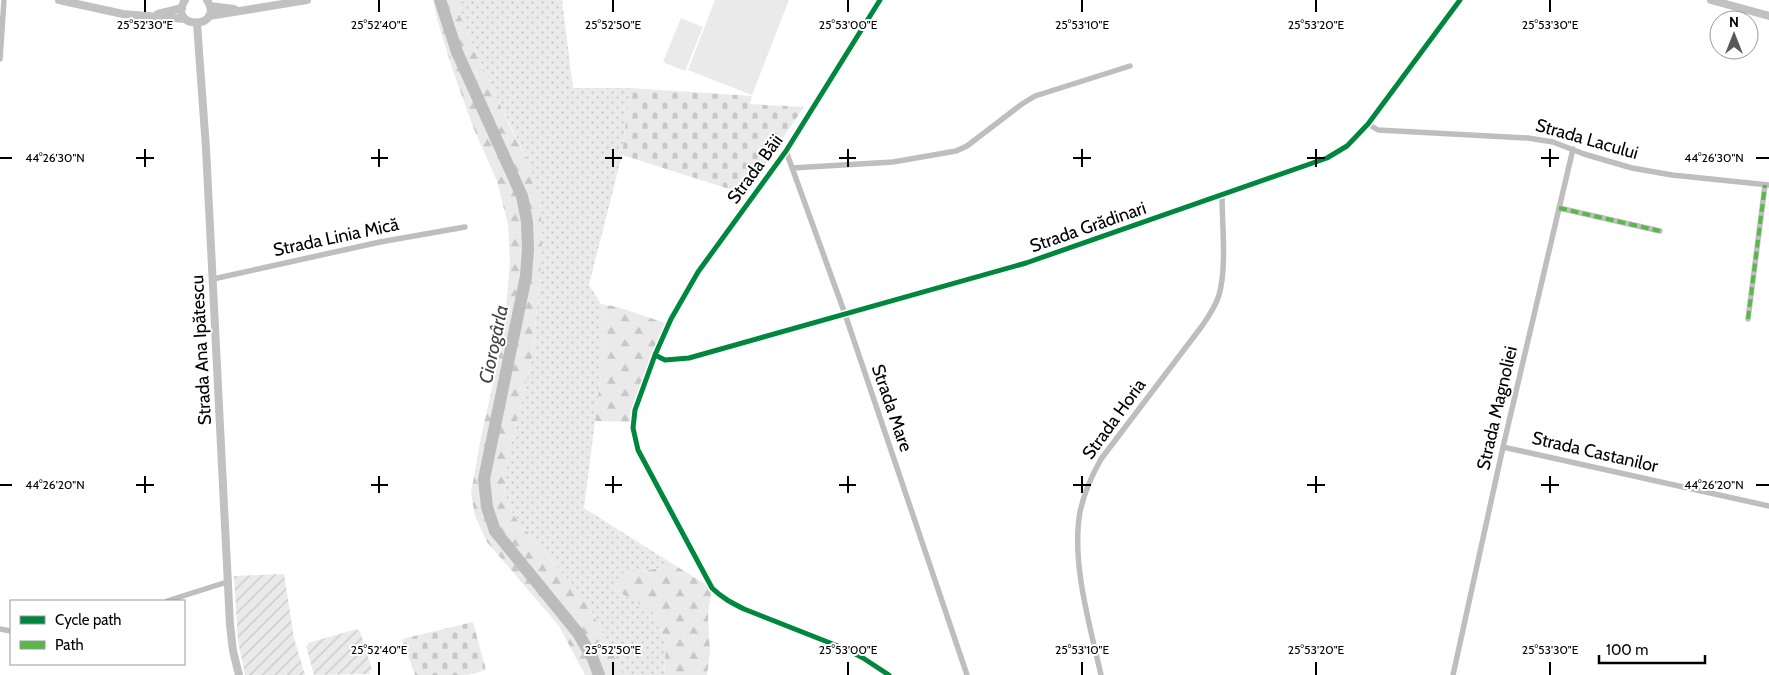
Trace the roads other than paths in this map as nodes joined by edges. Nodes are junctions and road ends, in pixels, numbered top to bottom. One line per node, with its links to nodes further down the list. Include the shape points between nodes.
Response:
1 (4, 0): 15 (street)
2 (59, 0): 10 (main road, via 108,12)
3 (308, 0): 9 (main road)
4 (880, 0): 19 (street, Strada Băii)
5 (1460, 0): 17 (street, Strada Grădinari)
6 (1711, 0): 12 (main road)
7 (182, 3): 10 (main road); 13 (main road)
8 (209, 3): 9 (main road); 11 (main road)
9 (248, 9): 11 (main road)
10 (146, 16): 13 (main road)
11 (209, 16): 14 (main road)
12 (1769, 16)
13 (185, 19): 14 (main road)
14 (197, 24): 26 (main road, Strada Ana Ipătescu)
15 (0, 59)
16 (1130, 66): 20 (street, via 1035,96 956,151 892,162)
17 (1368, 124): 18 (street, Strada Lacului, via 1378,130 1528,138); 22 (street, Strada Grădinari, via 1337,153)
18 (1573, 149): 21 (street, Strada Lacului, via 1632,168); 23 (street, Strada Magnoliei)
19 (786, 151): 20 (street, Strada Mare); 29 (street, Strada Băii, via 698,272)
20 (792, 168): 27 (street, Strada Mare)
21 (1767, 185): 28 (street)
22 (1222, 195): 27 (street, Strada Grădinari, via 1026,263); 37 (street, Strada Horia, via 1223,273 1212,311 1101,458 1082,504 1078,531 1080,570)
23 (1559, 208): 25 (street); 30 (street, Strada Magnoliei)
24 (466, 227): 26 (street, Strada Linia Mică, via 380,242)
25 (1660, 231)
26 (213, 279): 32 (main road, Strada Ana Ipătescu)
27 (844, 314): 29 (street, Strada Grădinari, via 688,358 665,360); 36 (street, Strada Mare)
28 (1748, 318)
29 (655, 355): 35 (street, Strada Băii, via 635,410 633,428 636,442 712,588 728,601 848,650)
30 (1503, 446): 31 (street, Strada Castanilor); 38 (street, Strada Magnoliei)
31 (1769, 506)
32 (227, 582): 33 (street); 34 (main road, Strada Ana Ipătescu, via 231,638)
33 (170, 600)
34 (239, 675)
35 (889, 675)
36 (967, 675)
37 (1101, 675)
38 (1453, 675)

